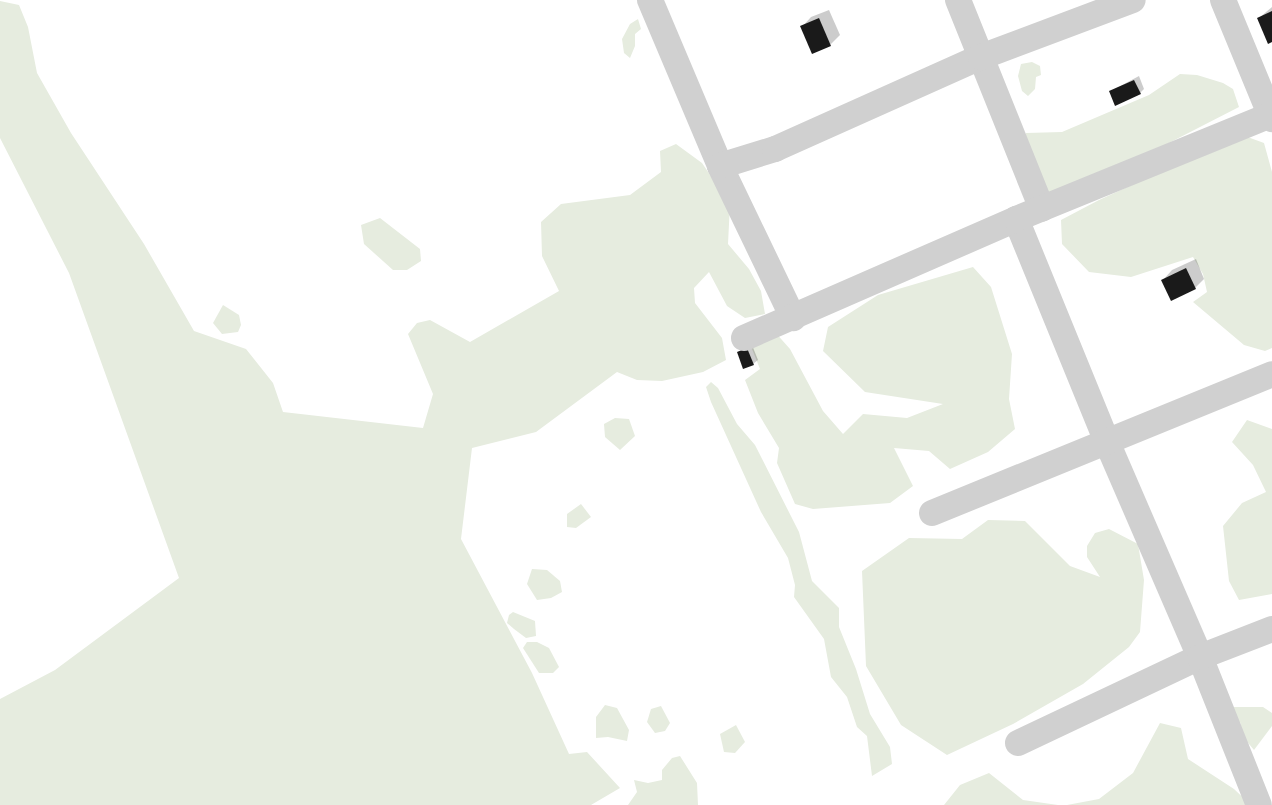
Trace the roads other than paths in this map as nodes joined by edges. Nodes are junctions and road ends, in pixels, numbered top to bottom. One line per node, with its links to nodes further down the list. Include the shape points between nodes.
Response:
1 (650, 0): 7 (street)
2 (958, 0): 5 (street)
3 (1132, 0): 5 (street)
4 (1223, 0): 6 (street)
5 (981, 57): 7 (street, via 775,149); 8 (street)
6 (1271, 118): 8 (street)
7 (720, 166): 10 (street)
8 (1042, 209): 9 (street)
9 (1016, 219): 10 (street); 13 (street)
10 (793, 318): 11 (street)
11 (744, 338)
12 (1272, 374): 13 (street)
13 (1107, 442): 14 (street); 16 (street)
14 (932, 513)
15 (1272, 628): 16 (street)
16 (1200, 657): 17 (street); 18 (street)
17 (1018, 743)
18 (1259, 805)

